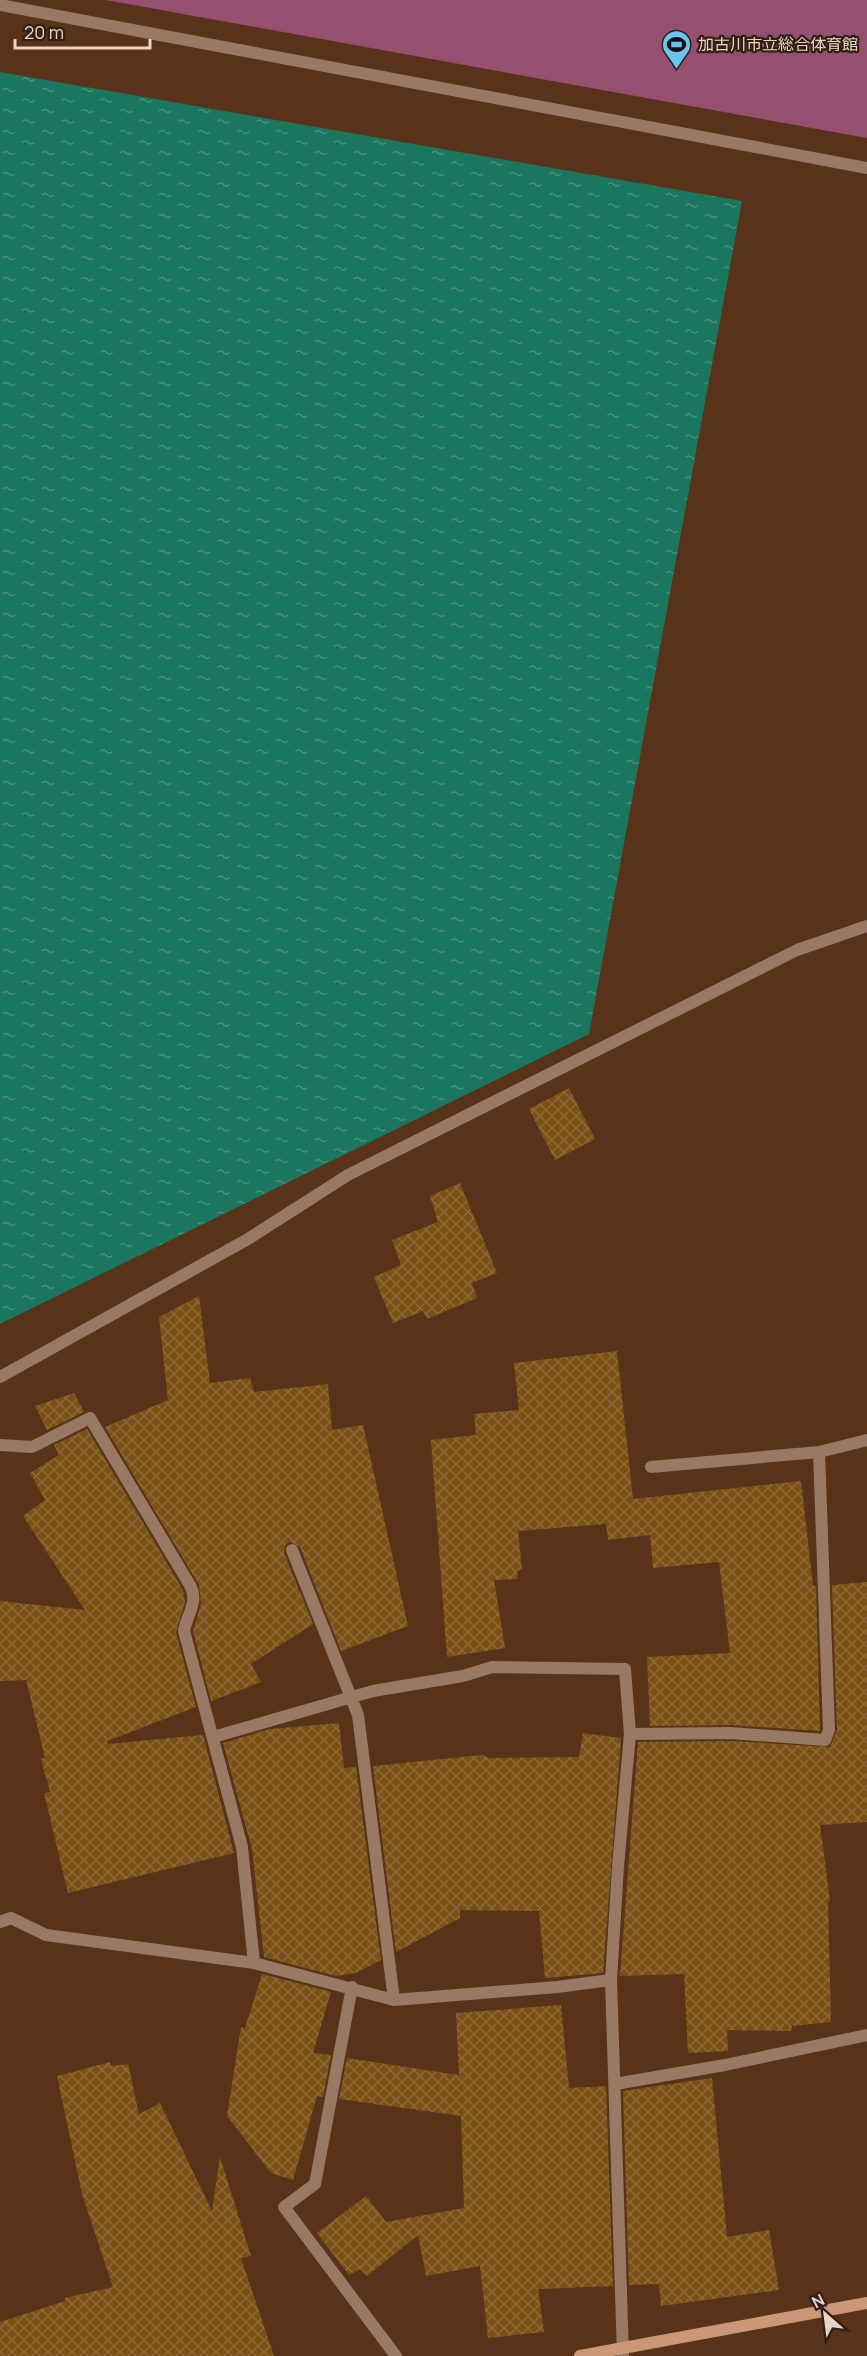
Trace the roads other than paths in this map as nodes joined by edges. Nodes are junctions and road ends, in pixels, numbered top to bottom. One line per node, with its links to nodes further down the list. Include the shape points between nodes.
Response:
1 (0, 5): 2 (street)
2 (867, 168)
3 (867, 926): 4 (street, via 797,950 348,1175 248,1239)
4 (0, 1377)
5 (867, 1440): 7 (street)
6 (0, 1445): 12 (street, via 33,1447 90,1418 195,1595 184,1630)
7 (819, 1452): 8 (street); 11 (street, via 829,1730 825,1740 730,1733)
8 (651, 1467)
9 (292, 1550): 10 (street)
10 (352, 1697): 11 (street, via 492,1667 625,1669); 12 (street); 17 (street, via 358,1715)
11 (630, 1734): 15 (street)
12 (213, 1737): 14 (street, via 242,1847)
13 (0, 1922): 14 (street, via 11,1918 46,1935)
14 (254, 1963): 16 (street)
15 (611, 1980): 17 (street); 19 (street)
16 (352, 1988): 17 (street); 22 (street, via 315,2184 284,2207)
17 (394, 2000)
18 (867, 2035): 19 (street)
19 (615, 2084): 21 (street)
20 (867, 2303): 21 (street)
21 (623, 2352): 23 (street)
22 (396, 2356)
23 (580, 2356)

